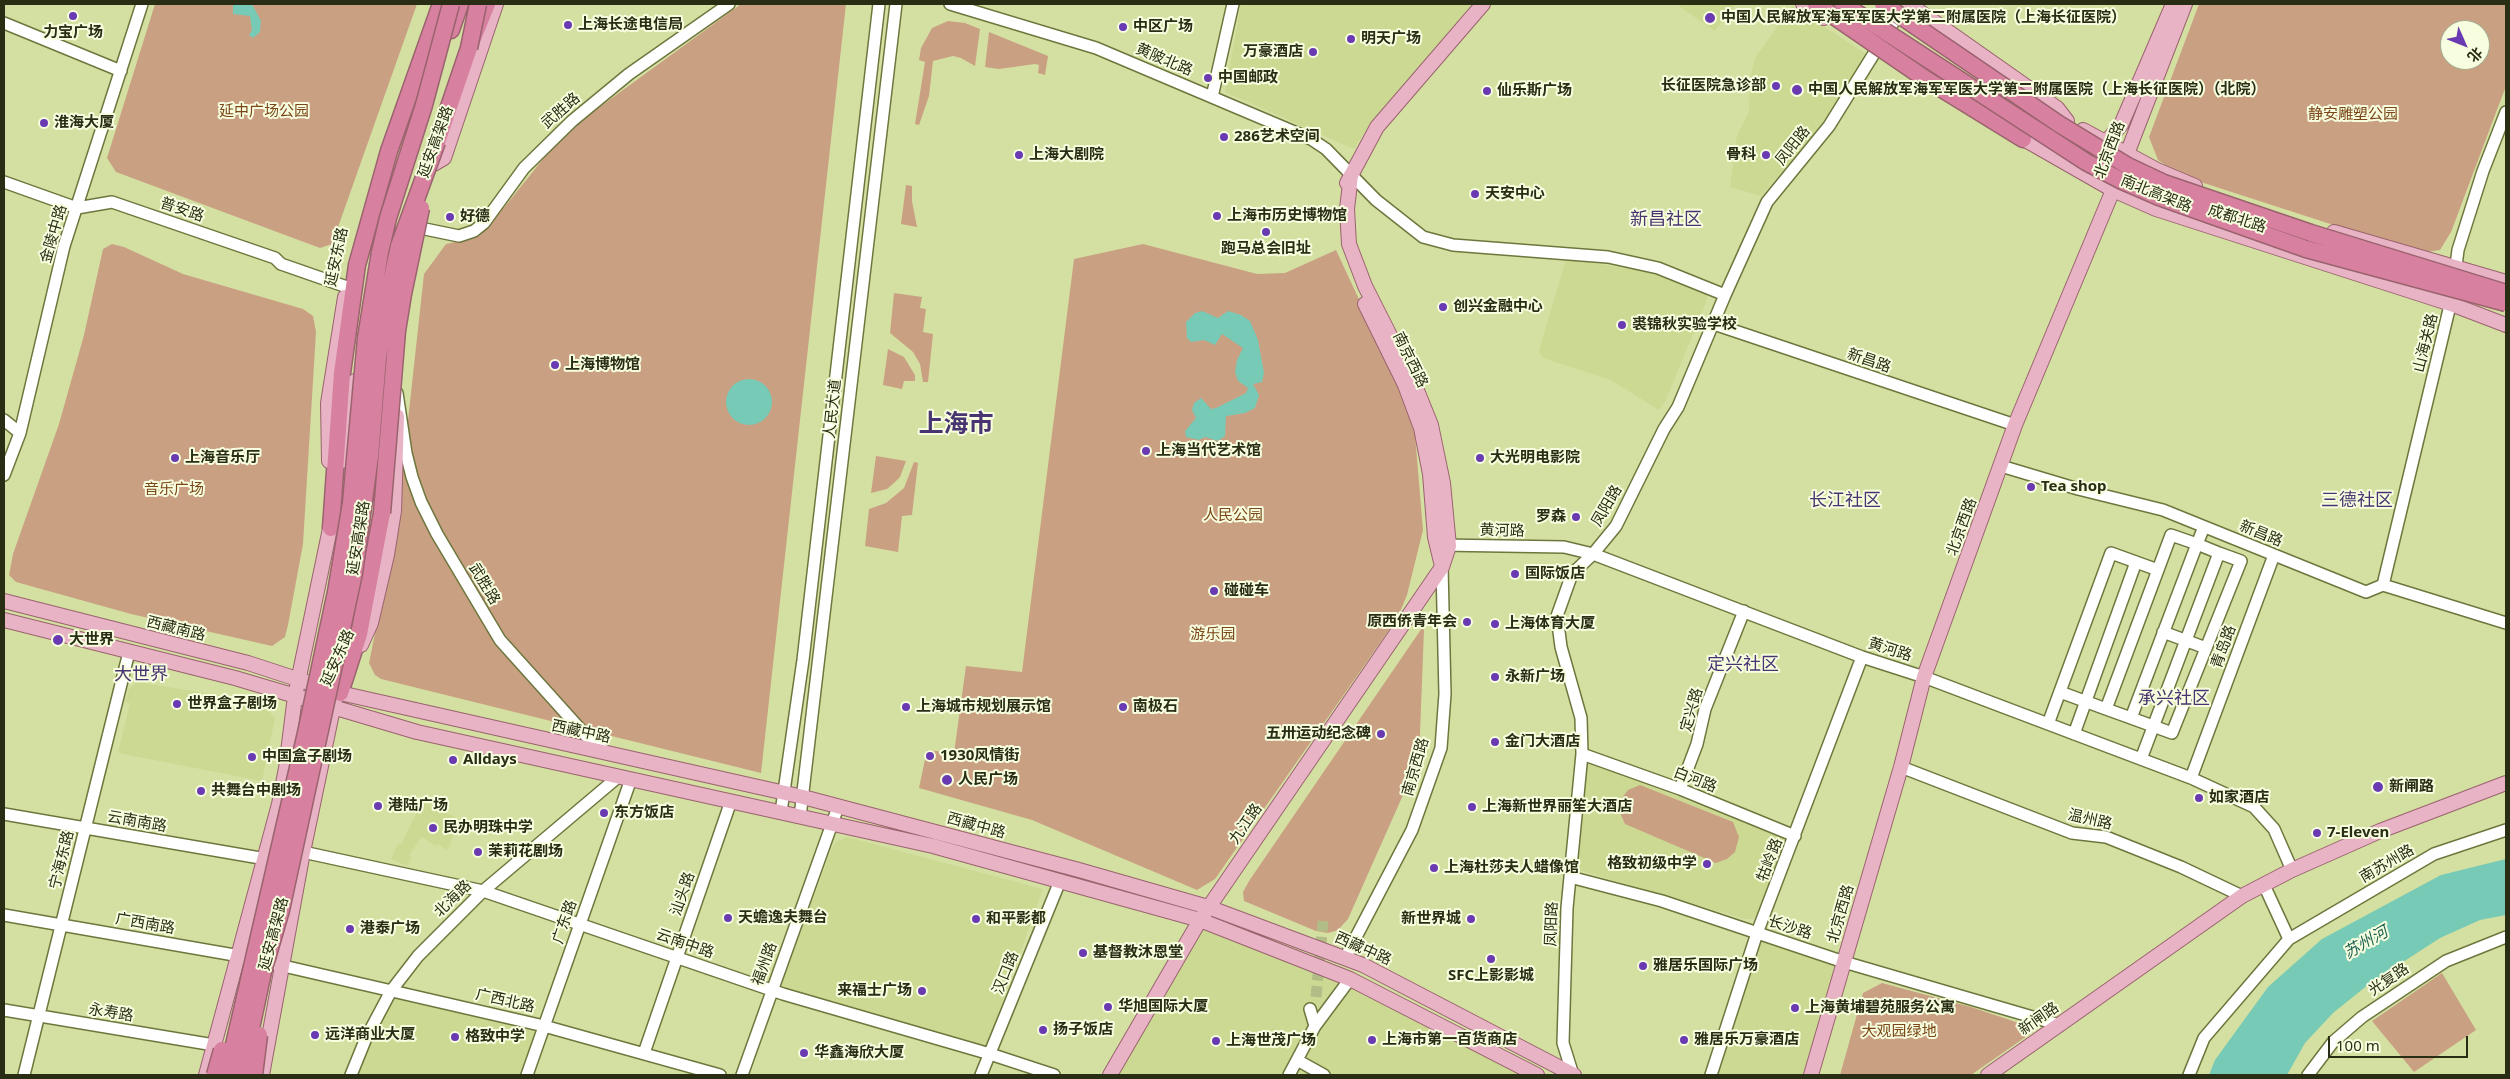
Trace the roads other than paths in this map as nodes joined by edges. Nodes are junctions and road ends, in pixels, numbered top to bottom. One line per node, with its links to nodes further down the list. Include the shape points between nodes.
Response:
1 (142, 4): 28 (street, 金陵中路)
2 (440, 4): 47 (main road, 延安东路, via 361,222); 64 (highway, via 389,151 357,265 342,373)
3 (451, 4): 30 (highway, bridge)
4 (456, 4): 64 (main road, 延安东路, via 409,138 361,342)
5 (460, 4): 30 (highway, 延安高架路, bridge)
6 (480, 4): 27 (highway, 延安高架路, bridge); 37 (main road, 延安东路)
7 (487, 4): 27 (highway, bridge)
8 (496, 4): 37 (main road, via 444,158)
9 (729, 4): 43 (street, 武胜路, via 629,74 572,121 524,168 474,231 459,236)
10 (879, 4): 104 (street, 人民大道, via 803,660)
11 (896, 4): 105 (street, 人民大道)
12 (950, 4): 22 (street, 黄陂北路)
13 (1233, 4): 29 (street)
14 (1483, 4): 38 (main road, 南京西路, via 1377,127)
15 (1803, 4): 25 (main road)
16 (1816, 4): 33 (highway, bridge, via 1924,78)
17 (1828, 4): 23 (main road)
18 (1883, 4): 48 (highway, 南北高架路, bridge, via 2059,124 2128,166 2164,182 2310,233)
19 (2173, 4): 35 (main road, via 2121,125)
20 (2185, 4): 36 (main road, 北京西路)
21 (1901, 5): 26 (street, 凤阳路); 32 (highway); 32 (main road, 成都北路, via 2057,108)
22 (966, 6): 29 (street, 黄陂北路, via 1096,48)
23 (1846, 11): 25 (main road); 26 (main road); 50 (highway, 南北高架路, bridge, via 2086,162 2129,184 2306,249)
24 (4, 23): 28 (street)
25 (1833, 23): 26 (main road)
26 (1877, 45): 33 (main road, 成都北路, via 1946,101); 49 (street, 凤阳路, via 1828,126 1767,202)
27 (469, 48): 34 (highway, 延安高架路)
28 (121, 71): 41 (street, 金陵中路)
29 (1212, 97): 38 (street, 黄陂北路, via 1311,139 1326,149)
30 (424, 105): 44 (highway, 延安高架路, bridge)
31 (2506, 112): 45 (street, 山海关路, via 2483,171)
32 (2067, 121): 35 (main road, 成都北路)
33 (2023, 139): 40 (main road, 成都北路)
34 (437, 142): 89 (highway, bridge, via 402,294 382,513 361,625); 124 (highway, 延安高架路, bridge, via 399,246 386,306 354,573)
35 (2106, 142): 36 (main road, 成都北路)
36 (2127, 154): 40 (main road, 北京西路); 45 (main road, 成都北路, via 2200,188 2315,227)
37 (425, 169): 42 (main road, 延安东路)
38 (1351, 175): 49 (street, 黄陂北路, via 1423,237 1453,245 1608,257 1658,268); 67 (main road, 南京西路, via 1347,203 1348,244 1431,425 1443,483)
39 (4, 182): 41 (street, 普安路)
40 (2113, 190): 51 (main road, 成都北路, via 2156,209); 58 (main road, 北京西路)
41 (77, 208): 47 (street, 普安路, via 112,202 275,258 281,264); 59 (street, 金陵中路, via 64,246)
42 (414, 210): 43 (main road); 55 (main road, 延安东路, via 386,328)
43 (424, 228): 52 (main road, 延安东路)
44 (380, 252): 153 (highway, bridge, via 358,339 346,478 334,556 254,926); 154 (highway, 延安高架路, bridge, via 366,338 351,503 339,576)
45 (2455, 266): 46 (main road, 成都北路); 51 (street, 山海关路)
46 (2506, 282)
47 (347, 287): 64 (main road, 延安东路, via 328,403)
48 (2506, 293)
49 (1725, 295): 53 (street, 凤阳路)
50 (2506, 303)
51 (2451, 304): 54 (main road, 成都北路); 74 (street, 山海关路)
52 (404, 320): 55 (main road); 56 (main road, 延安东路)
53 (1714, 324): 58 (street, 新昌路); 69 (street, 凤阳路, via 1678,407 1616,526)
54 (2506, 325)
55 (378, 391): 89 (main road, 延安东路, via 365,530 340,662)
56 (397, 392): 89 (main road, 延安东路, via 394,511 387,555 371,623); 96 (street, 武胜路, via 406,453 420,502 469,588 500,640 517,661 589,739)
57 (4, 420): 59 (street)
58 (2016, 425): 60 (main road, 北京西路)
59 (20, 433): 61 (street, 金陵中路)
60 (2002, 466): 62 (street, 新昌路); 85 (main road, 北京西路)
61 (4, 475)
62 (2177, 516): 63 (street, 新昌路); 65 (street)
63 (2204, 527): 66 (street); 70 (street, 新昌路)
64 (331, 528): 86 (main road, 延安东路)
65 (2171, 535): 66 (street); 73 (street)
66 (2197, 544): 68 (street); 80 (street)
67 (1443, 546): 69 (street, 黄河路, via 1564,547); 72 (main road, 南京西路); 75 (main road, 九江路)
68 (2219, 552): 81 (street); 82 (street, via 2240,561)
69 (1593, 554): 77 (street, 黄河路); 97 (street, 凤阳路, via 1572,574 1558,616 1561,647 1581,718)
70 (2274, 555): 74 (street, 新昌路, via 2366,592); 101 (street, 青岛路)
71 (2136, 562): 73 (street); 87 (street, via 2111,553); 90 (street)
72 (1442, 567): 75 (main road, 九江路); 134 (street, 南京西路, via 1445,694 1441,748 1412,830)
73 (2158, 570): 91 (street)
74 (2383, 585): 79 (street, 新昌路)
75 (1420, 599): 123 (main road, 九江路)
76 (4, 601): 86 (main road, 西藏南路, via 248,663)
77 (1744, 611): 84 (street, 黄河路); 103 (street, 定兴路, via 1705,709 1697,744)
78 (4, 620): 83 (main road)
79 (2506, 623)
80 (2164, 632): 81 (street); 92 (street)
81 (2186, 641): 82 (street); 94 (street)
82 (2206, 648): 94 (street, via 2172,733)
83 (129, 652): 88 (main road); 112 (street, 宁海东路)
84 (1862, 657): 85 (street, 黄河路); 114 (street, 牯岭路)
85 (1924, 677): 93 (street, 黄河路); 99 (main road, 北京西路)
86 (300, 680): 88 (main road, 延安东路); 89 (main road, 西藏南路)
87 (2060, 692): 90 (street); 93 (street)
88 (294, 696): 89 (main road); 116 (main road, 延安东路, via 286,768)
89 (337, 698): 96 (main road, 西藏中路); 100 (main road, 西藏中路, via 417,732); 115 (main road, 延安东路)
90 (2085, 701): 91 (street); 95 (street)
91 (2106, 709): 92 (street)
92 (2131, 718): 94 (street)
93 (2048, 724): 95 (street, 黄河路)
94 (2153, 726): 98 (street)
95 (2074, 734): 98 (street, 黄河路)
96 (611, 754): 104 (main road, 西藏中路)
97 (1582, 754): 103 (street, 白河路); 118 (street, 凤阳路)
98 (2141, 759): 101 (street, 黄河路)
99 (1901, 767): 122 (street, 温州路, via 2072,833 2106,837); 135 (main road, 北京西路)
100 (624, 778): 106 (main road, 西藏中路); 121 (street, 北海路); 128 (street, 广东路)
101 (2191, 778): 117 (street, 黄河路, via 2254,807 2274,829)
102 (2506, 783): 117 (main road, 新闸路, via 2380,831)
103 (1680, 789): 114 (street, 白河路)
104 (784, 792): 105 (main road, 西藏中路); 108 (street, 人民大道)
105 (804, 797): 107 (main road, 西藏中路); 110 (street, 人民大道)
106 (731, 801): 108 (main road, 西藏中路); 133 (street, 汕头路)
107 (838, 807): 111 (street, 福州路); 123 (main road, 西藏中路)
108 (781, 812): 110 (main road, 西藏中路)
109 (4, 814): 112 (street, 云南南路)
110 (800, 817): 111 (main road, 西藏中路)
111 (832, 825): 119 (main road, 西藏中路, via 933,846); 139 (street, 福州路)
112 (85, 828): 116 (street, 云南南路); 127 (street, 宁海东路)
113 (2506, 830): 131 (street, 南苏州路, via 2434,854)
114 (1795, 836): 129 (street, 牯岭路)
115 (303, 852): 121 (street, 云南中路); 136 (main road, 延安东路)
116 (266, 859): 132 (main road, 延安东路)
117 (2292, 870): 120 (main road, 新闸路)
118 (1570, 877): 129 (street, 长沙路, via 1662,901); 169 (street, 凤阳路, via 1563,1043)
119 (1060, 881): 126 (main road, 西藏中路); 149 (street, 汉口路)
120 (2264, 885): 122 (main road, 新闸路); 131 (street)
121 (483, 890): 128 (street, 云南中路); 138 (street, 北海路, via 418,956)
122 (2242, 896): 144 (main road, 新闸路)
123 (1208, 907): 126 (main road, 九江路); 134 (main road, 西藏中路)
124 (281, 910): 155 (highway, 延安高架路, bridge, via 263,972); 157 (highway, bridge)
125 (4, 915): 127 (street, 广西南路)
126 (1200, 920): 137 (main road, 西藏中路); 165 (main road, 九江路)
127 (61, 924): 132 (street, 广西南路); 142 (street, 宁海东路)
128 (580, 924): 133 (street, 云南中路); 145 (street, 广东路)
129 (1757, 933): 135 (street, 长沙路); 170 (street, 牯岭路)
130 (2506, 937): 174 (street, 光复路, via 2446,961 2362,1017 2334,1042)
131 (2289, 939): 173 (street, 南苏州路, via 2204,1038)
132 (240, 956): 136 (street, 广西南路); 143 (main road, 延安东路)
133 (676, 957): 139 (street, 云南中路); 148 (street, 汕头路)
134 (1345, 958): 169 (main road, 西藏中路)
135 (1844, 962): 144 (street, 长沙路); 171 (main road, 北京西路)
136 (281, 966): 138 (street, 广西北路); 156 (main road, 延安东路, via 260,1018); 158 (main road, 延安东路)
137 (1350, 979): 146 (street); 168 (main road, 西藏中路)
138 (391, 991): 145 (street, 广西北路); 159 (street, 北海路)
139 (771, 991): 149 (street, 云南中路); 162 (street, 福州路)
140 (1310, 1009): 146 (street)
141 (4, 1010): 142 (street, 永寿路)
142 (40, 1016): 147 (street, 永寿路); 151 (street, 宁海东路)
143 (220, 1025): 147 (main road, 延安东路); 153 (main road, 延安东路)
144 (2060, 1025): 172 (main road, 新闸路)
145 (544, 1026): 148 (street, 广西北路); 160 (street, 广东路)
146 (1315, 1026): 150 (street)
147 (214, 1045): 152 (main road, 延安东路)
148 (644, 1053): 161 (street, 广西北路)
149 (990, 1054): 163 (street, 汉口路); 164 (street, 云南中路)
150 (1297, 1060): 166 (street); 167 (street)
151 (24, 1075)
152 (206, 1075)
153 (217, 1075)
154 (227, 1075)
155 (240, 1075)
156 (249, 1075)
157 (254, 1075)
158 (262, 1075)
159 (351, 1075)
160 (527, 1075)
161 (720, 1075)
162 (742, 1075)
163 (981, 1075)
164 (1054, 1075)
165 (1110, 1075)
166 (1289, 1075)
167 (1323, 1075)
168 (1537, 1075)
169 (1573, 1075)
170 (1710, 1075)
171 (1812, 1075)
172 (1988, 1075)
173 (2189, 1075)
174 (2308, 1075)

